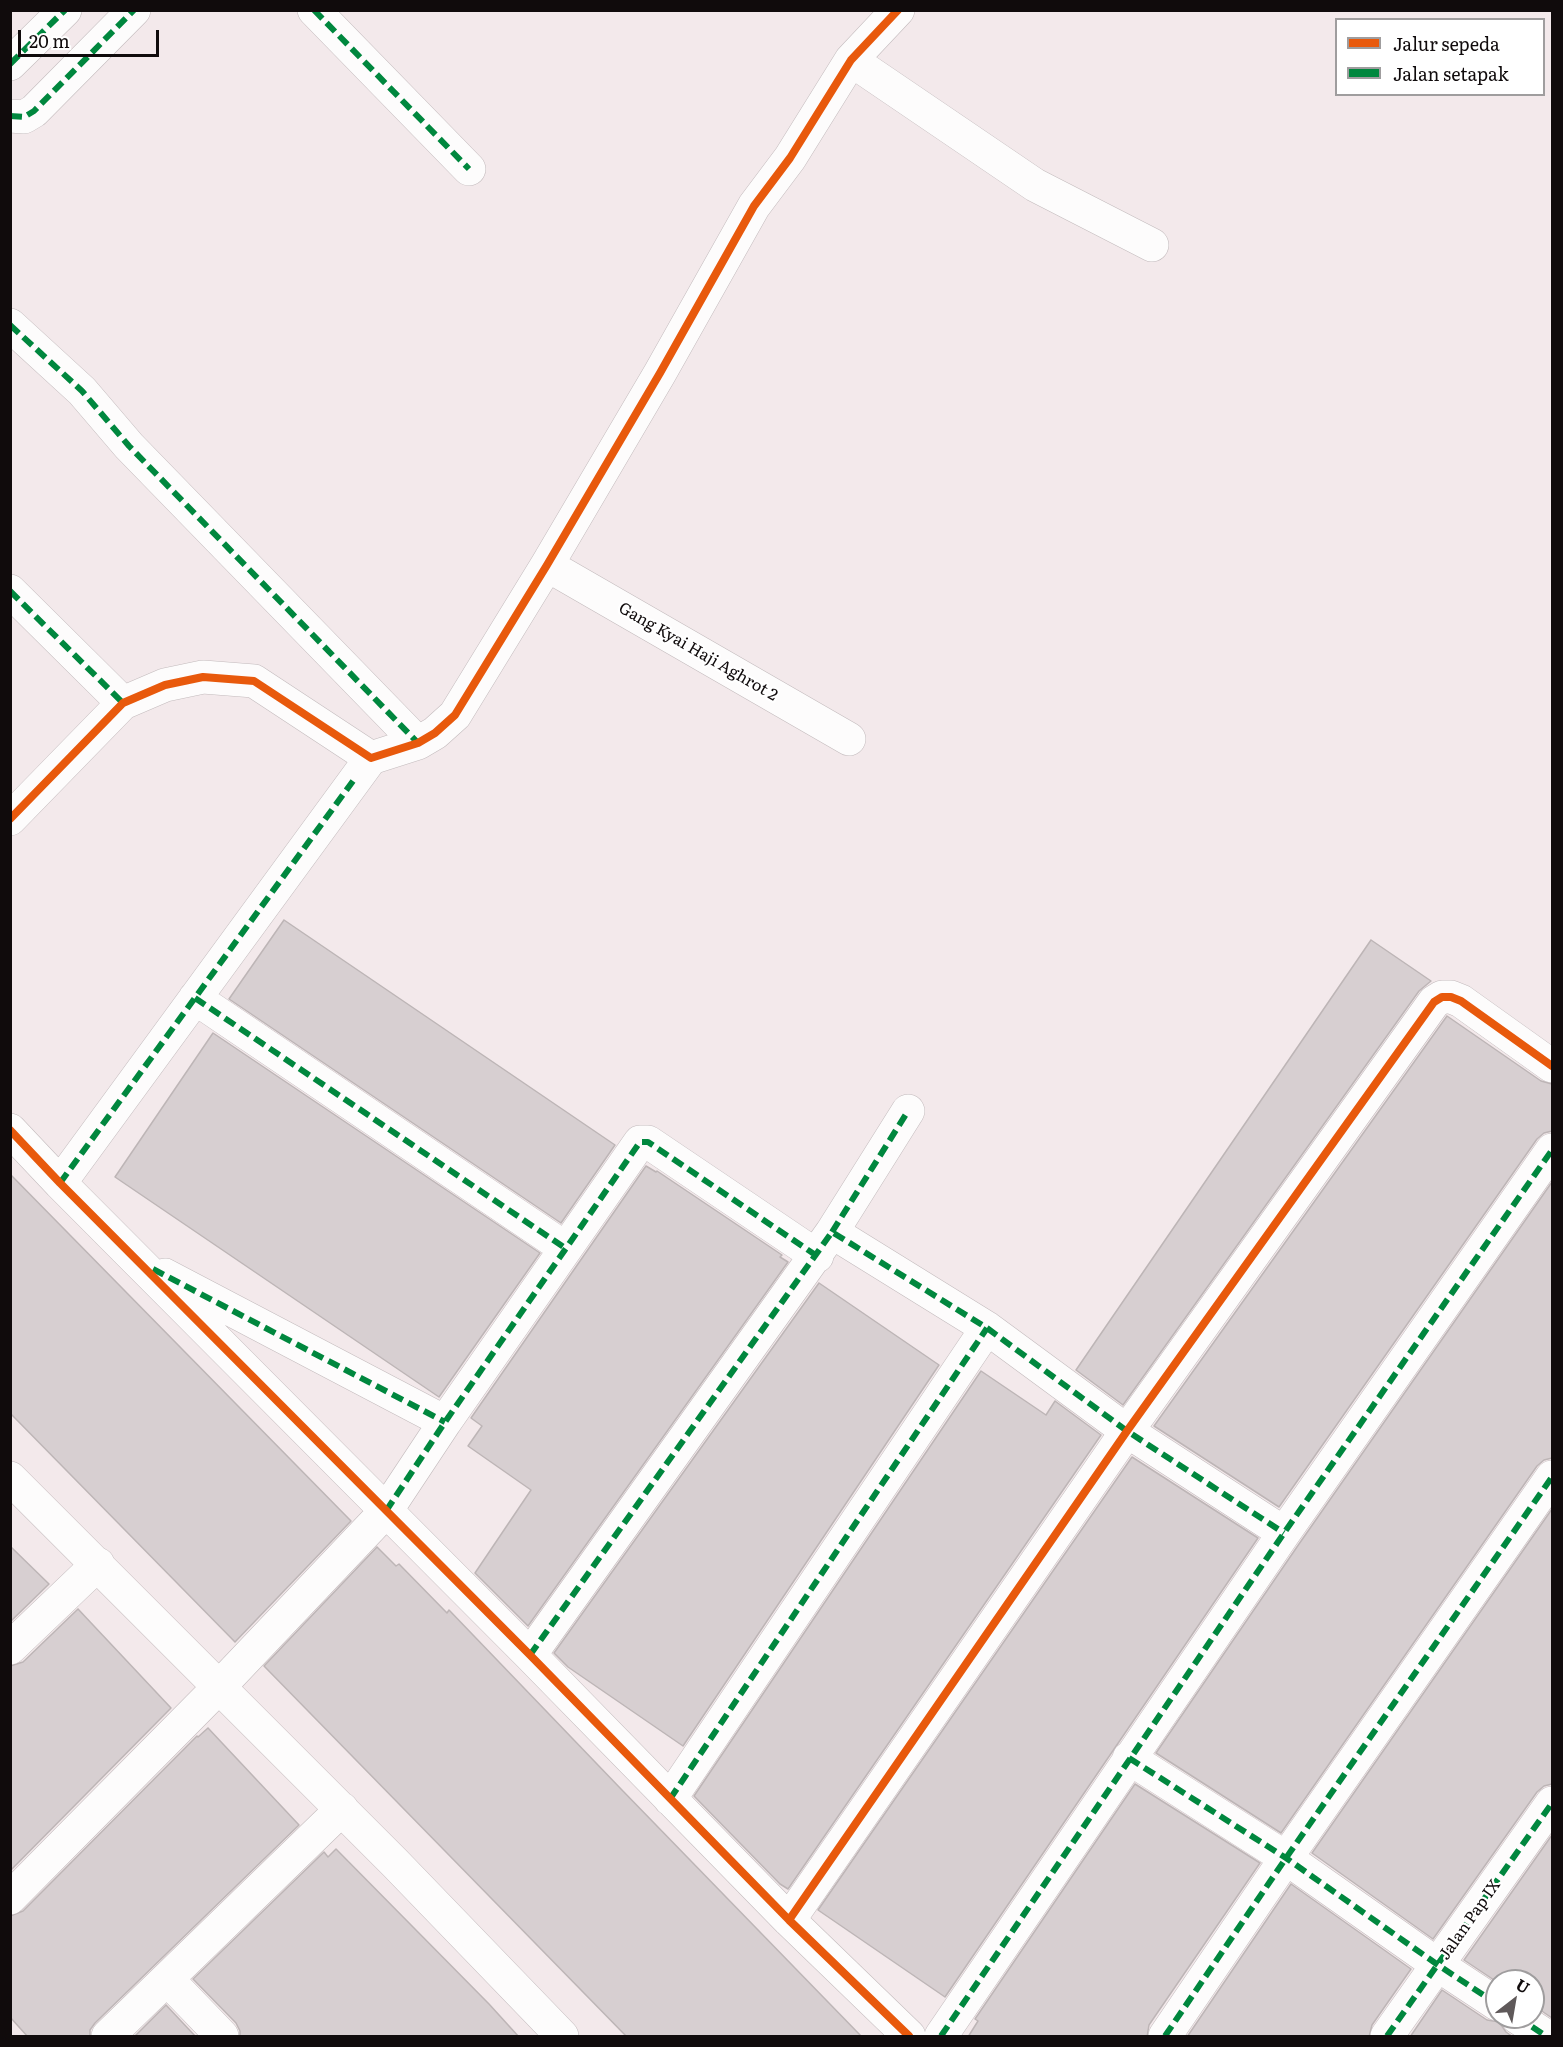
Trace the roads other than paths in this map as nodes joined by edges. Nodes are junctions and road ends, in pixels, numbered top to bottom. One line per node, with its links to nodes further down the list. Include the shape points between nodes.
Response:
1 (65, 10): 6 (street)
2 (134, 10): 7 (street, via 34,111 24,117)
3 (314, 10): 8 (street)
4 (898, 10): 5 (street)
5 (851, 60): 9 (street, via 1035,185); 11 (street, via 790,158 754,206)
6 (10, 64)
7 (10, 116)
8 (469, 169)
9 (1152, 245)
10 (10, 325): 15 (street, via 82,391 129,446)
11 (547, 565): 14 (street, Gang Kyai Haji Aghrot 2); 15 (street, via 454,715)
12 (10, 591): 13 (street)
13 (123, 703): 16 (street, via 165,686 203,677 254,681); 17 (street)
14 (849, 739)
15 (418, 743): 16 (street)
16 (371, 758): 18 (street)
17 (10, 819)
18 (195, 998): 23 (street); 25 (street)
19 (1552, 1066): 29 (street, via 1461,1001 1442,997 1434,1002)
20 (908, 1111): 24 (street)
21 (10, 1130): 23 (street)
22 (1552, 1150): 33 (street)
23 (60, 1183): 26 (street)
24 (824, 1244): 25 (street, via 648,1142 640,1142); 27 (street); 36 (street)
25 (565, 1248): 28 (street)
26 (137, 1260): 28 (street); 32 (street)
27 (987, 1328): 29 (street); 39 (street)
28 (445, 1422): 32 (street)
29 (1127, 1431): 33 (street); 44 (street)
30 (1552, 1477): 42 (street)
31 (10, 1479): 34 (street)
32 (386, 1510): 36 (street); 37 (street)
33 (1284, 1533): 38 (street)
34 (98, 1564): 35 (street); 37 (street)
35 (10, 1648)
36 (530, 1655): 39 (street)
37 (219, 1687): 41 (street); 43 (street)
38 (1130, 1758): 42 (street); 52 (street)
39 (670, 1799): 44 (street)
40 (1552, 1803): 45 (street, Jalan Pap IX)
41 (342, 1809): 46 (street); 50 (street)
42 (1286, 1858): 45 (street); 53 (street)
43 (10, 1898)
44 (789, 1920): 51 (street)
45 (1438, 1965): 47 (street); 54 (street, Jalan Pap IX)
46 (168, 1980): 48 (street); 49 (street)
47 (1485, 1996)
48 (108, 2037)
49 (222, 2037)
50 (562, 2037)
51 (909, 2037)
52 (941, 2037)
53 (1165, 2037)
54 (1387, 2037)

